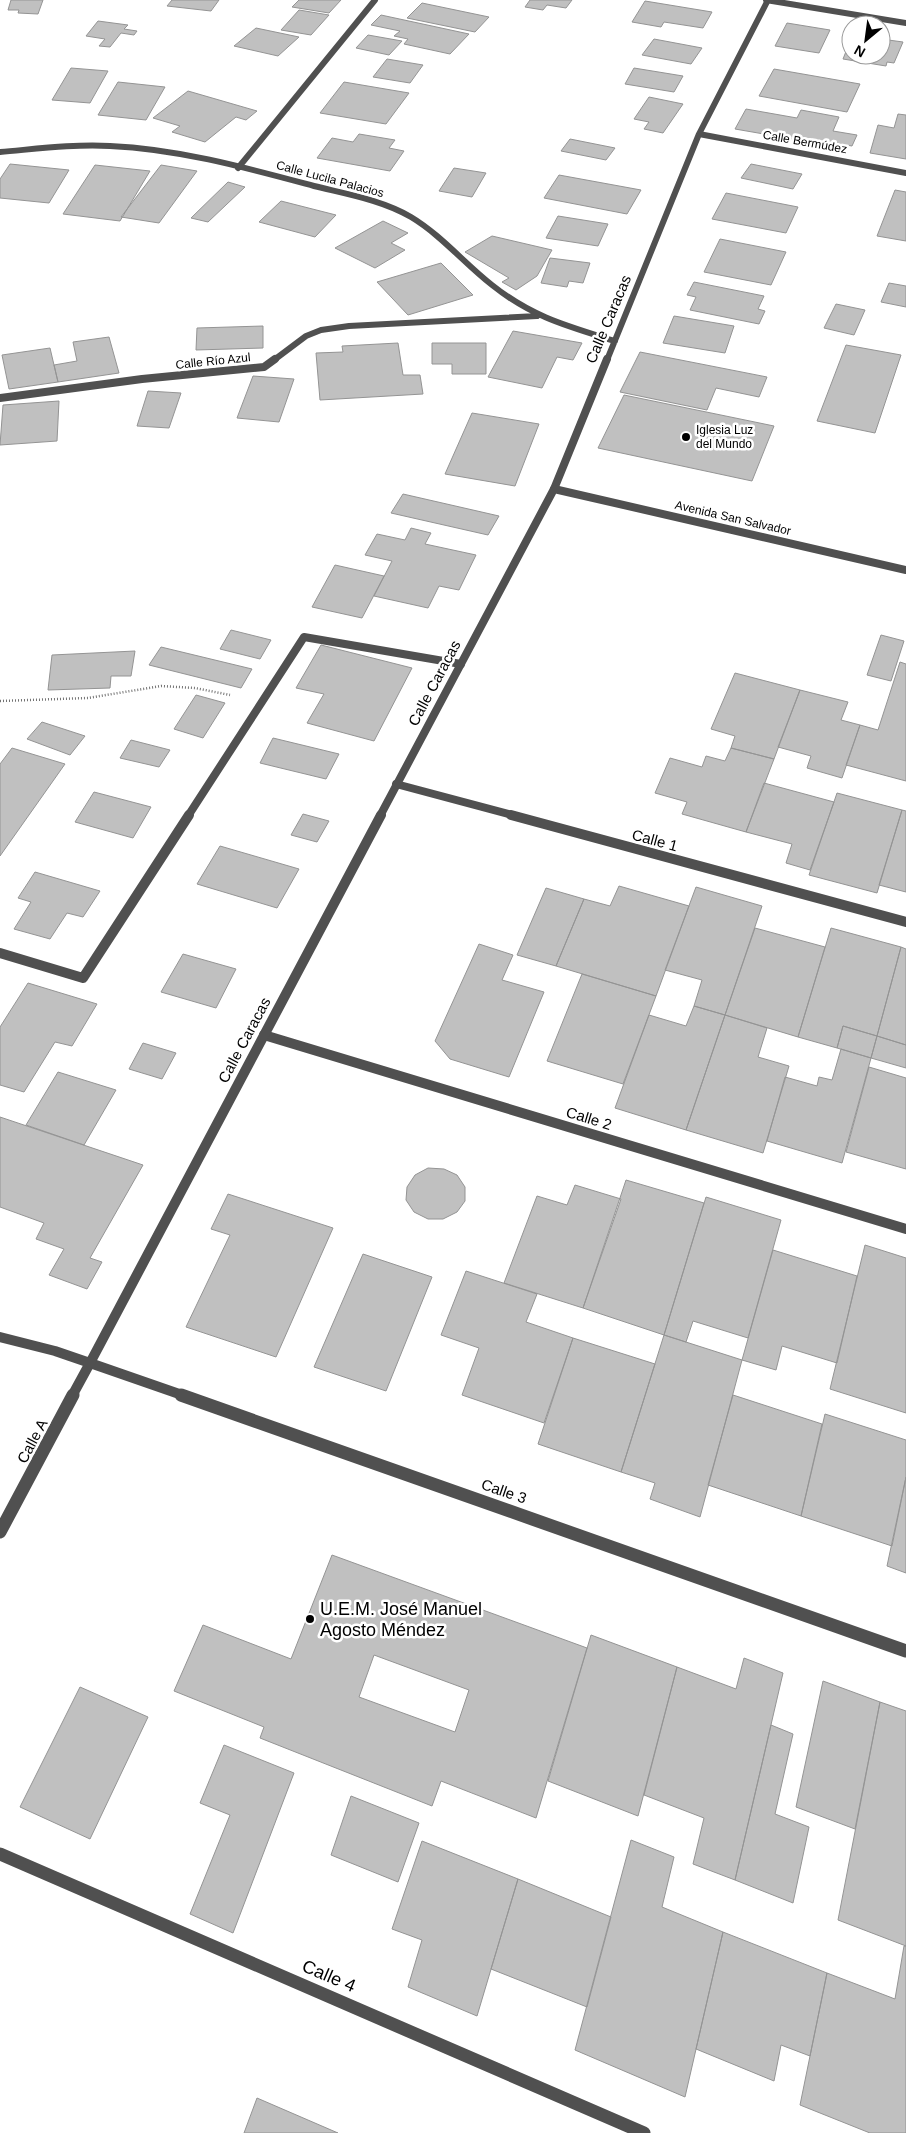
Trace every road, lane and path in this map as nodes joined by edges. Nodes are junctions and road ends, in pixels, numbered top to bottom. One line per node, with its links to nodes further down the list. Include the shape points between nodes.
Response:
1 (375, 0): 6 (street)
2 (768, 0): 3 (street); 4 (street, Calle Caracas)
3 (906, 23)
4 (700, 134): 7 (street, Calle Bermúdez); 9 (street, Calle Caracas)
5 (0, 152): 6 (street, Calle Lucila Palacios, via 125,146)
6 (238, 168): 8 (street, Calle Lucila Palacios, via 364,199 409,215 510,299)
7 (906, 172)
8 (538, 316): 9 (street, Calle Lucila Palacios); 10 (street, Calle Río Azul, via 321,330 306,336 264,367)
9 (615, 341): 11 (street, Calle Caracas)
10 (0, 398)
11 (554, 488): 12 (street, Avenida San Salvador); 13 (street, Calle Caracas)
12 (906, 570)
13 (461, 664): 15 (street, via 304,637); 16 (street, Calle Caracas)
14 (0, 701): 15 (path, via 103,697 140,688 175,685)
15 (262, 703): 18 (street, via 83,978)
16 (396, 784): 17 (street, Calle 1); 19 (street, Calle Caracas)
17 (906, 922)
18 (0, 953)
19 (264, 1035): 20 (street, Calle 2); 22 (street, Calle Caracas)
20 (906, 1229)
21 (0, 1337): 22 (street, Calle 3)
22 (90, 1363): 23 (street, Calle A); 24 (street, Calle 3)
23 (0, 1532)
24 (906, 1650)
25 (0, 1854): 26 (street, Calle 4)
26 (644, 2133)

